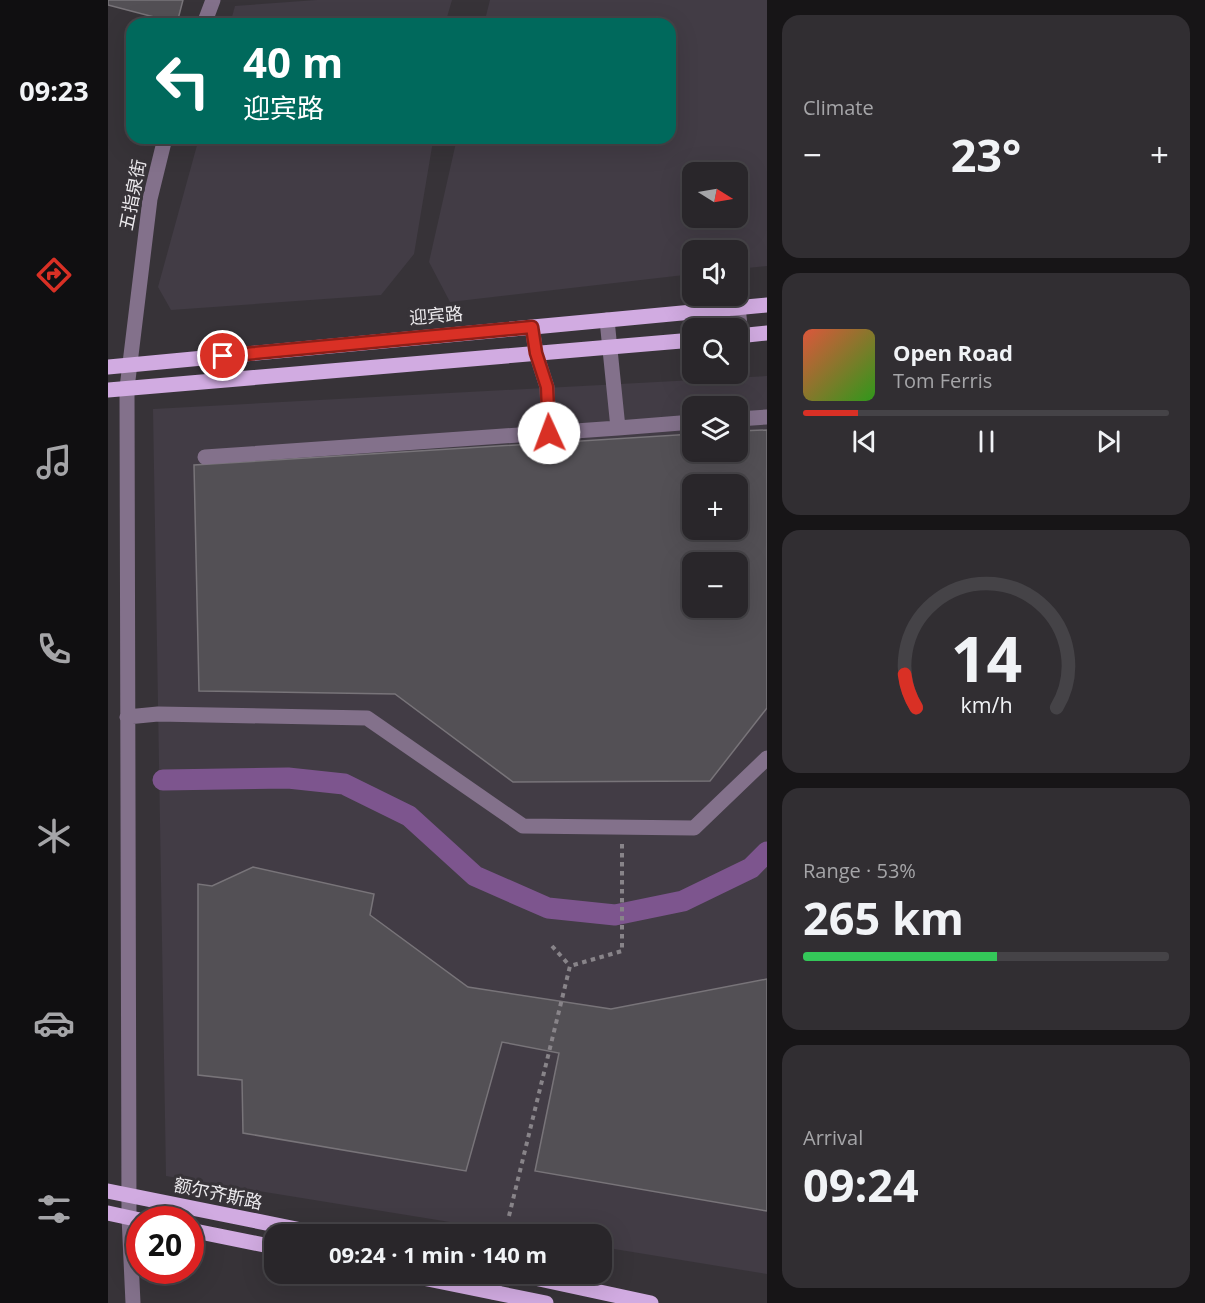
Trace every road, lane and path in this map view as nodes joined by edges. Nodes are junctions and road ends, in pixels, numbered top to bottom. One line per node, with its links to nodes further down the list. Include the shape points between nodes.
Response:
1 (213, 0): 2 (street)
2 (206, 18)
3 (164, 144): 14 (street, 五指泉街, via 150,199)
4 (748, 302): 5 (main road, 迎宾路)
5 (767, 304)
6 (703, 306): 7 (main road, 迎宾路)
7 (607, 320): 8 (main road, 迎宾路); 12 (street)
8 (532, 327): 13 (street); 14 (main road, 迎宾路)
9 (767, 333): 10 (main road)
10 (748, 335)
11 (682, 341): 12 (main road)
12 (609, 347): 13 (main road); 21 (street)
13 (536, 353): 16 (main road); 22 (street, via 547,387)
14 (128, 365): 15 (main road, 迎宾路); 16 (street, 五指泉街)
15 (108, 367)
16 (127, 388): 17 (main road); 24 (street, 五指泉街)
17 (108, 390)
18 (767, 417): 19 (street)
19 (748, 418)
20 (682, 423): 21 (street)
21 (618, 428): 22 (street)
22 (549, 433): 23 (street)
23 (205, 457)
24 (128, 717): 26 (street, via 158,714 367,718 523,826); 30 (street, 五指泉街)
25 (767, 758): 26 (street, via 694,828)
26 (622, 827): 28 (path, via 622,951)
27 (552, 946): 28 (path)
28 (570, 966): 35 (path)
29 (108, 1191): 30 (main road, 额尔齐斯路)
30 (129, 1195): 31 (street, 五指泉街); 34 (main road, 额尔齐斯路)
31 (131, 1206)
32 (108, 1213): 33 (main road)
33 (126, 1216)
34 (272, 1224)
35 (507, 1224)
36 (204, 1233): 37 (main road)
37 (264, 1245)
38 (133, 1284): 44 (street, 五指泉街)
39 (453, 1284): 42 (main road)
40 (495, 1284): 42 (street)
41 (563, 1284): 46 (main road)
42 (493, 1292): 43 (main road)
43 (519, 1300): 45 (main road)
44 (133, 1303)
45 (546, 1303)
46 (651, 1303)

